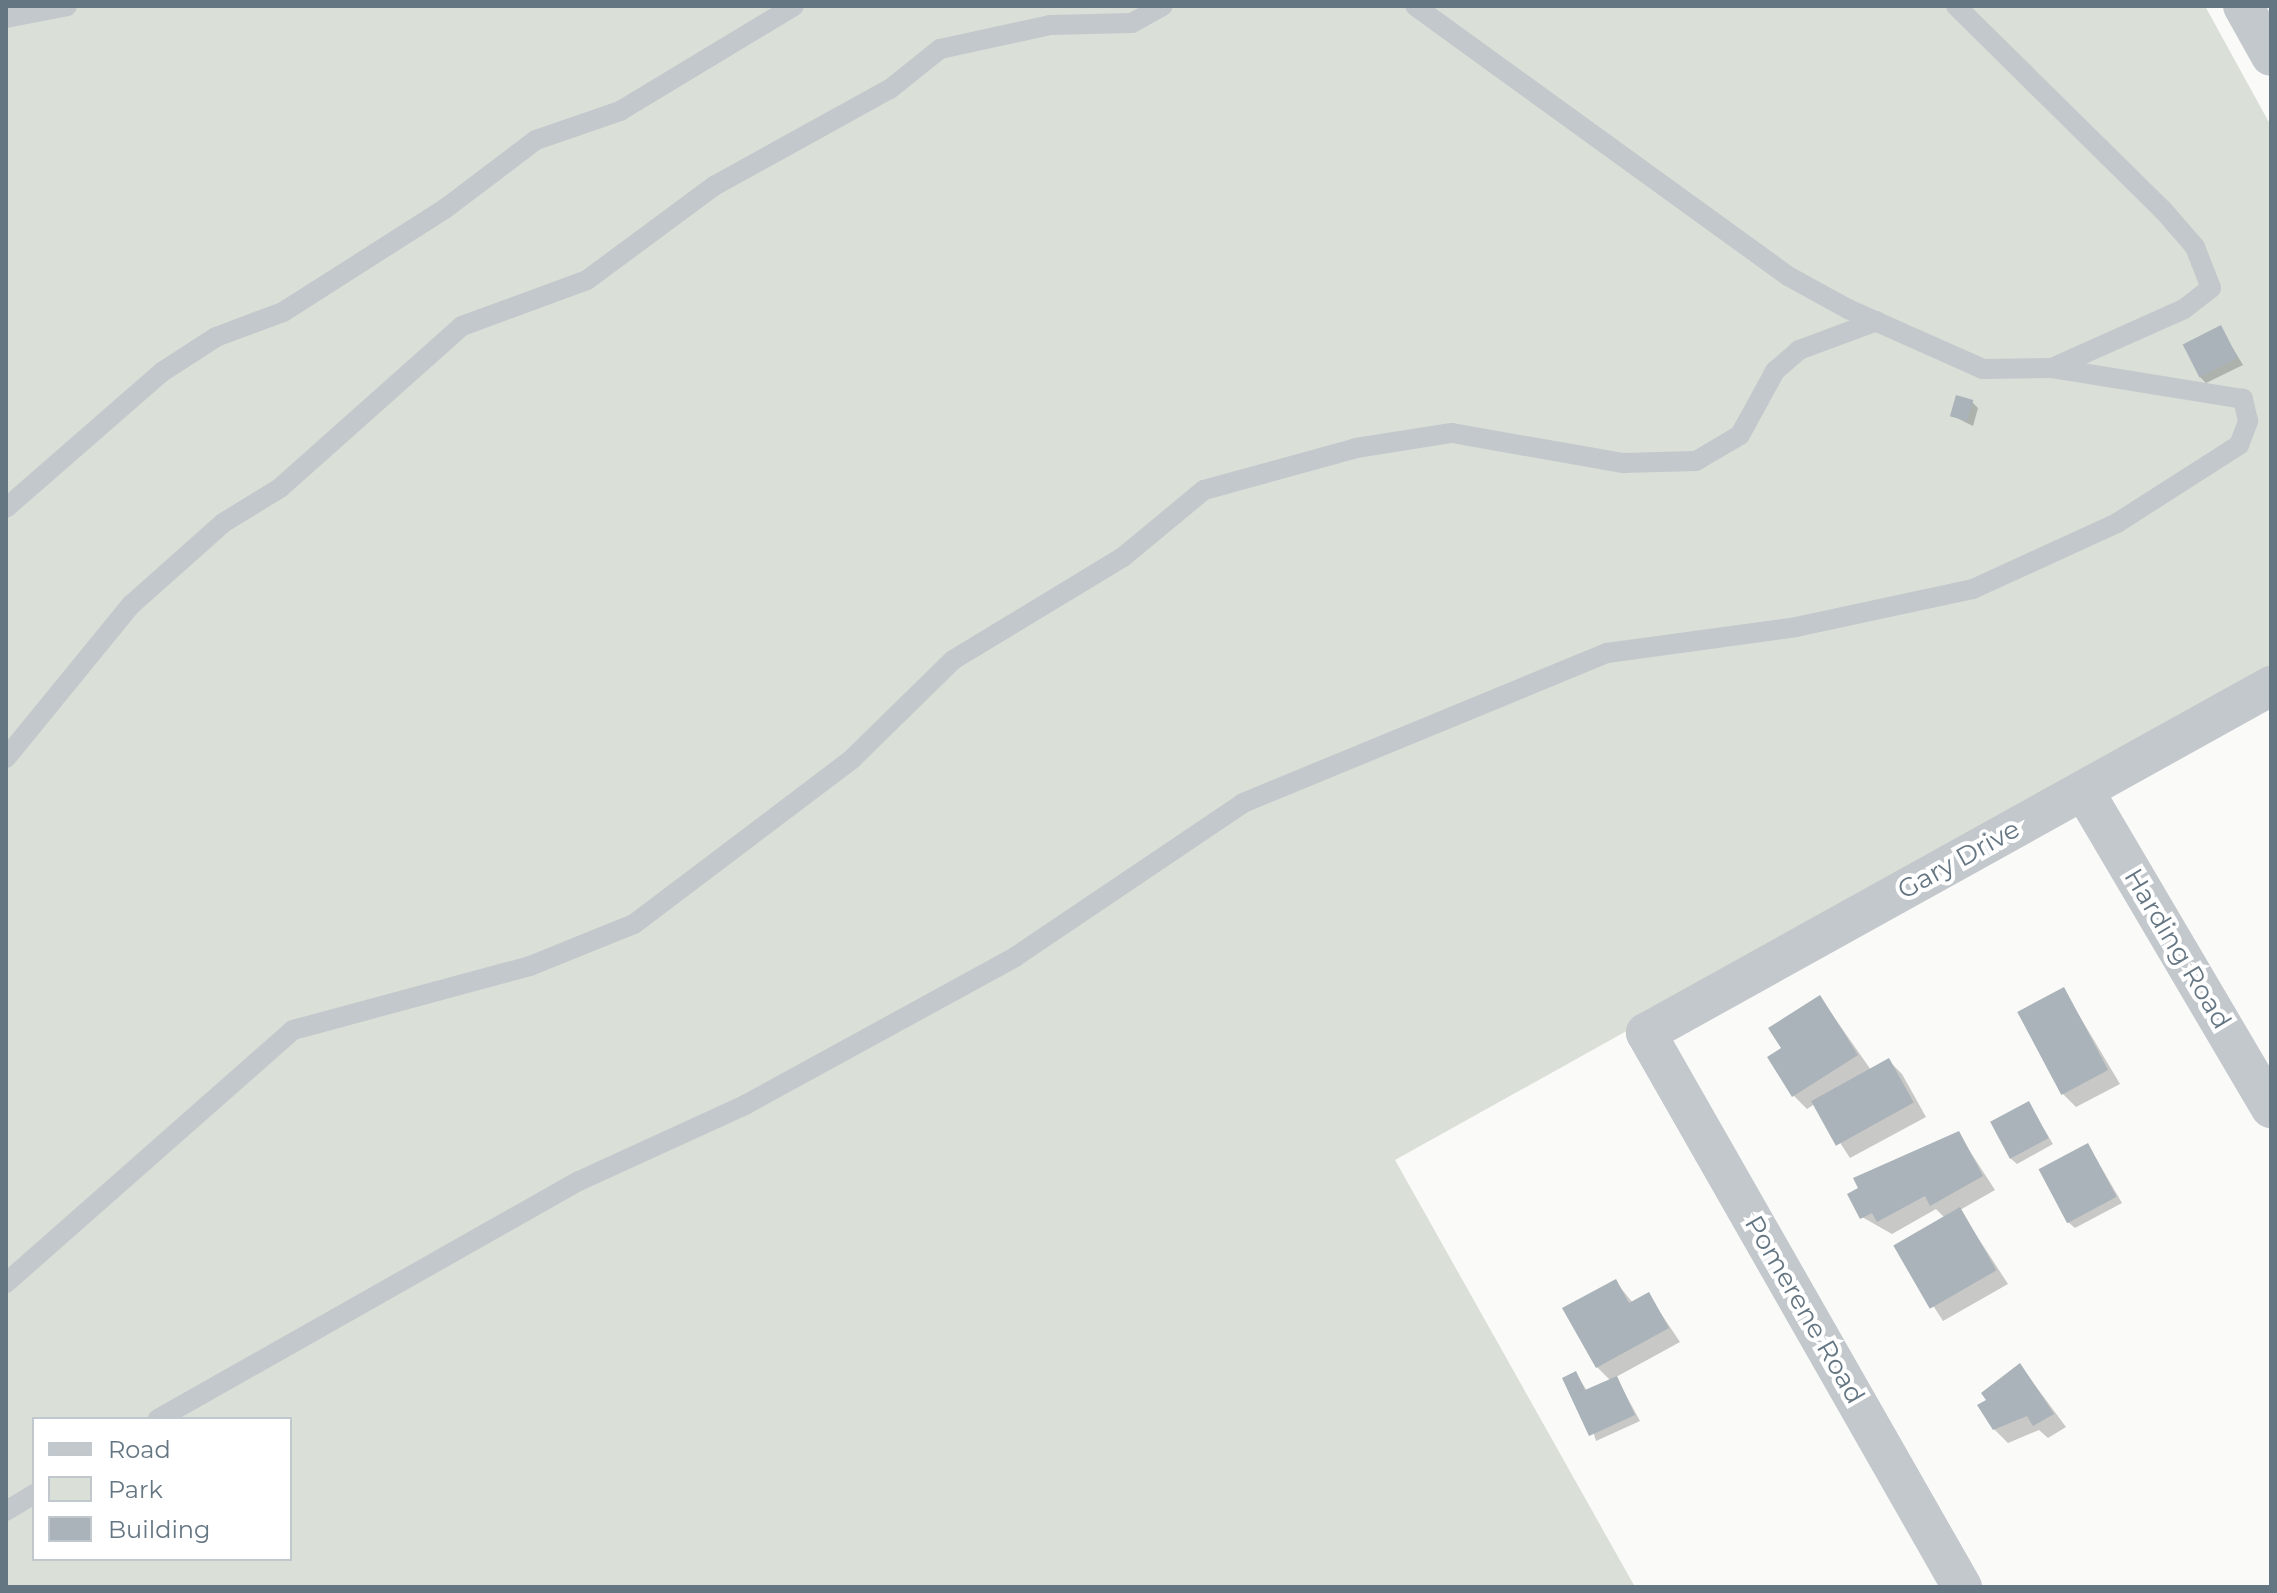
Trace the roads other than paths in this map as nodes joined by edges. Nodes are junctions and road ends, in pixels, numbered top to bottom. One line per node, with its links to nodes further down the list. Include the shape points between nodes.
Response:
1 (67, 6): 7 (lane)
2 (794, 6): 11 (lane, via 620,111 536,140 446,208 283,312 216,337 162,372)
3 (1163, 6): 13 (lane, via 1132,23 1050,25 940,49 890,89 714,186 587,280 462,326 280,488 223,523 142,594)
4 (1415, 6): 9 (lane, via 1788,276)
5 (1956, 6): 10 (lane, via 2163,210 2195,247 2211,288 2184,309)
6 (2243, 6): 8 (street)
7 (6, 18)
8 (2271, 56)
9 (1877, 321): 10 (lane, via 1983,369); 17 (lane, via 1799,350 1775,371 1740,435 1696,461 1623,463 1452,433 1356,448 1204,490 1123,557 953,660 851,760 634,924 530,966 293,1030)
10 (2052, 368): 18 (lane, via 2232,396 2243,399 2248,421 2239,445 2213,467 2117,523 1973,589 1796,627 1607,653 1243,803 1015,957 745,1105 579,1181)
11 (6, 508)
12 (2271, 686): 14 (street, Gary Drive)
13 (6, 758)
14 (2084, 791): 15 (street, Gary Drive); 16 (street, Harding Road)
15 (1646, 1033): 21 (street, Pomerene Road)
16 (2271, 1108)
17 (6, 1283)
18 (162, 1417)
19 (32, 1495): 20 (lane)
20 (6, 1511)
21 (1962, 1587)

